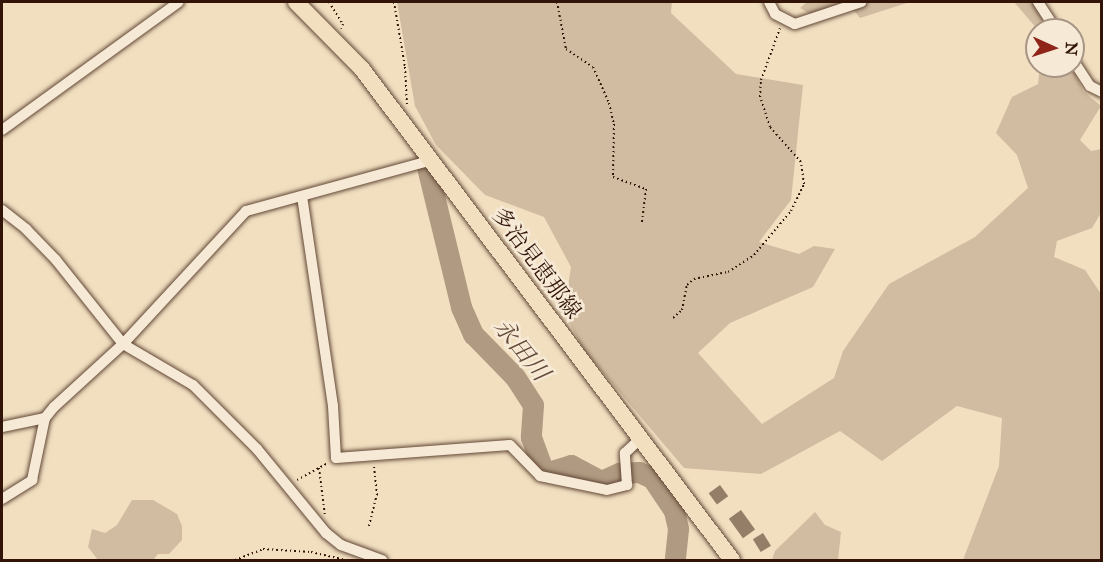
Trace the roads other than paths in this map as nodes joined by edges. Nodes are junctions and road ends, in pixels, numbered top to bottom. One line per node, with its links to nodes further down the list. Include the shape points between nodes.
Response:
1 (180, 2): 9 (street)
2 (296, 2): 10 (main road, 多治見恵那線, via 336,40)
3 (769, 2): 4 (street, via 783,20 802,24)
4 (861, 2)
5 (1038, 2): 6 (street)
6 (1048, 18)
7 (1085, 78): 8 (street)
8 (1101, 92)
9 (2, 130)
10 (432, 160): 11 (street); 16 (main road, 多治見恵那線)
11 (302, 196): 13 (street, via 246,212); 16 (street, via 332,396 336,458 510,445 540,476 608,490 627,485 625,453)
12 (2, 210): 13 (street, via 56,260)
13 (123, 344): 14 (street); 18 (street, via 193,385 341,545)
14 (45, 418): 15 (street); 17 (street, via 32,480)
15 (2, 427)
16 (640, 439): 19 (main road, 多治見恵那線)
17 (2, 499)
18 (382, 561)
19 (732, 561)

